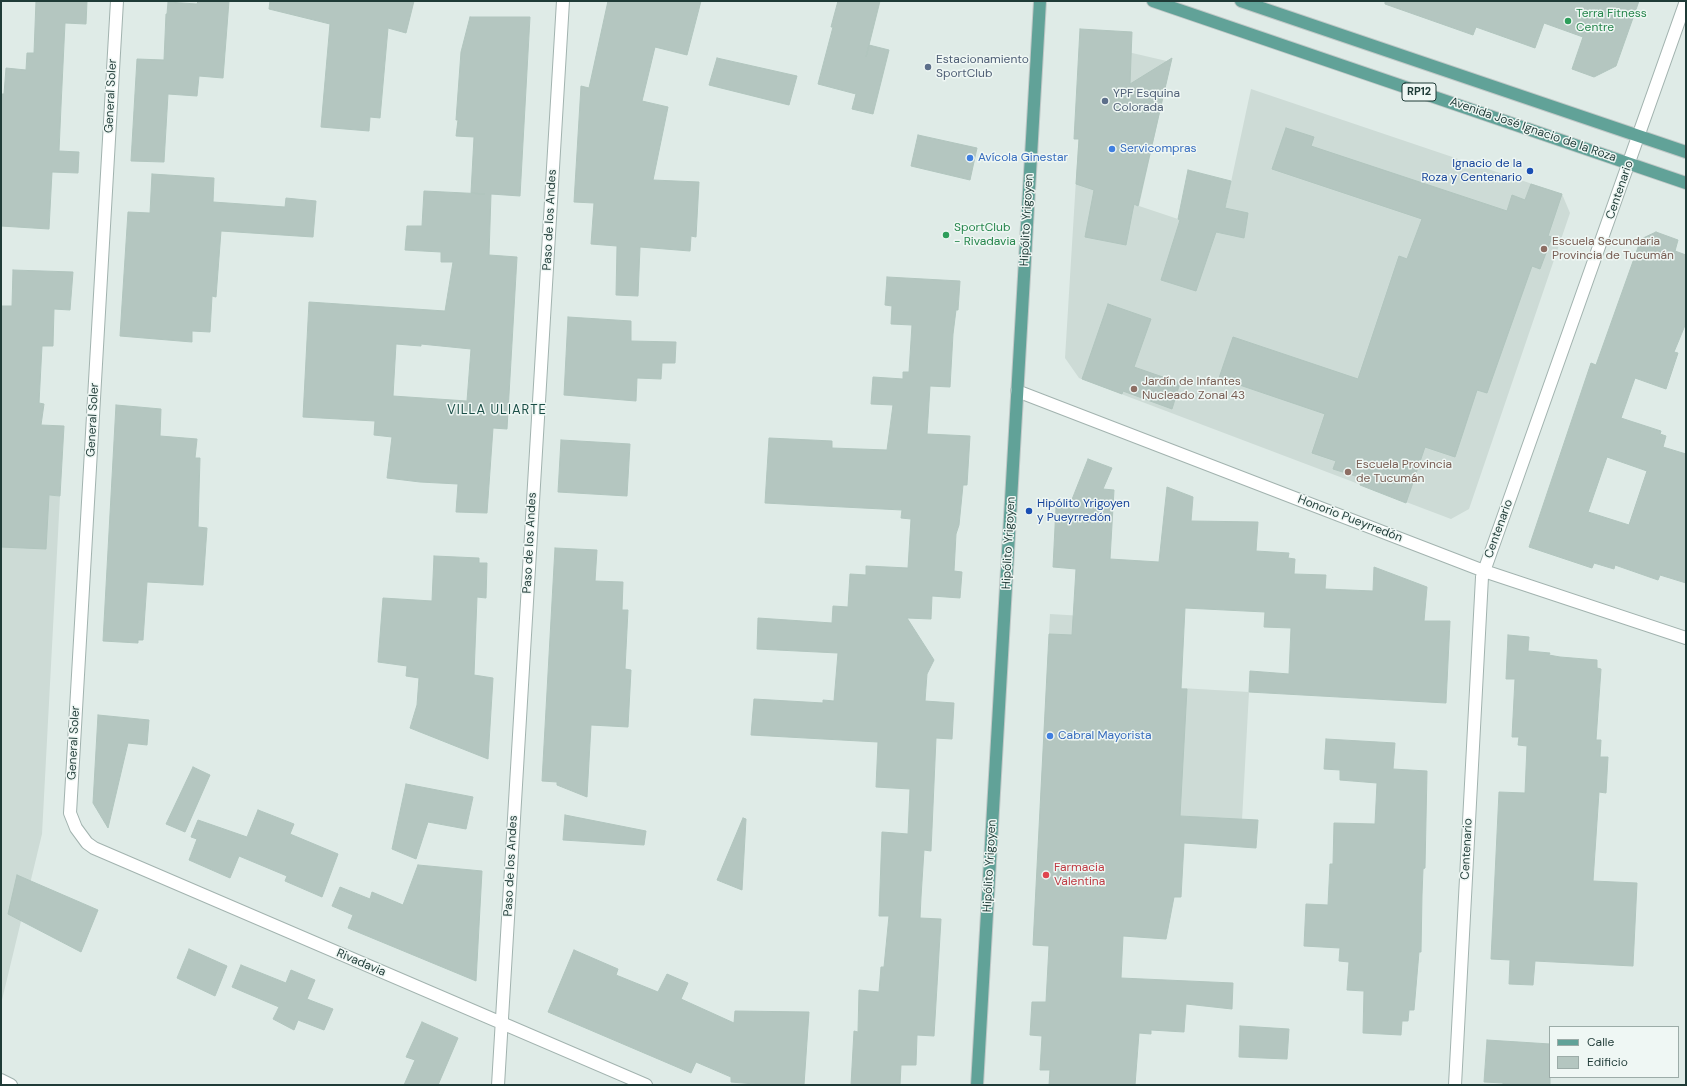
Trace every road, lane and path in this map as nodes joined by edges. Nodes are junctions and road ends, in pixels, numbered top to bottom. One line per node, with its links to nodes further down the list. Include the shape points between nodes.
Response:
1 (117, 1): 14 (street, General Soler, via 70,813)
2 (564, 1): 15 (street, Paso de los Andes)
3 (1040, 1): 11 (main road, Hipólito Yrigoyen)
4 (1153, 1): 9 (main road, Avenida José Ignacio de la Roza / RP12)
5 (1241, 1): 7 (main road, RP12)
6 (1686, 1): 7 (street, Centenario)
7 (1638, 136): 8 (main road, RP12); 9 (street, Centenario)
8 (1686, 152)
9 (1629, 163): 10 (main road, Avenida José Ignacio de la Roza / RP12); 12 (street, Centenario)
10 (1686, 182)
11 (1017, 391): 12 (street, Honorio Pueyrredón); 20 (main road, Hipólito Yrigoyen)
12 (1484, 571): 13 (street, Honorio Pueyrredón); 21 (street, Centenario, via 1481,585)
13 (1686, 638)
14 (81, 836): 15 (street, Rivadavia, via 94,848)
15 (501, 1023): 18 (street, Paso de los Andes); 19 (street, Rivadavia)
16 (1, 1080): 17 (street)
17 (11, 1085)
18 (498, 1085)
19 (646, 1085)
20 (977, 1085)
21 (1455, 1085)

